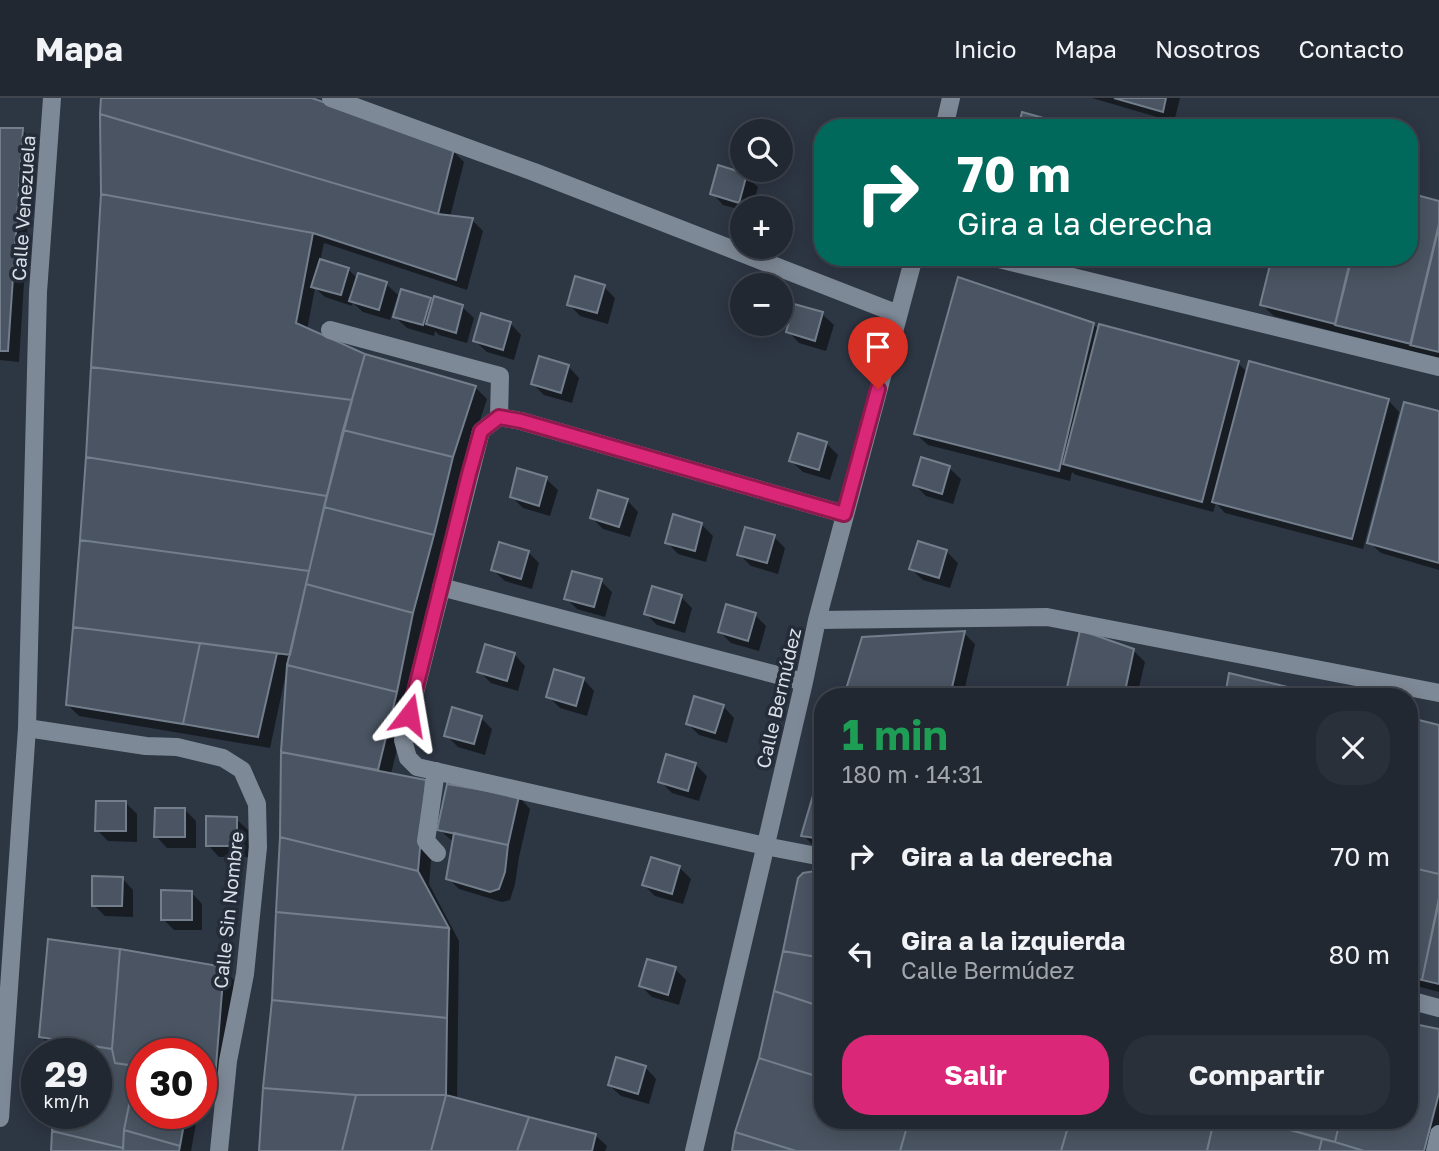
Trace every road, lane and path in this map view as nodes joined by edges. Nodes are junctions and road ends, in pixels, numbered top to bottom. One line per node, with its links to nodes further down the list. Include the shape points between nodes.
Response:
1 (52, 98): 18 (street, Calle Venezuela, via 38,292)
2 (331, 98): 7 (street)
3 (951, 98): 4 (street)
4 (946, 119)
5 (911, 266): 7 (street, Calle Bermúdez)
6 (1028, 266): 9 (street)
7 (898, 313): 11 (street, Calle Bermúdez)
8 (330, 330): 10 (street, via 500,376)
9 (1439, 368)
10 (499, 417): 11 (street); 12 (street, via 481,431)
11 (844, 514): 13 (street, Calle Bermúdez)
12 (441, 587): 14 (street); 19 (street, via 403,740 408,758 417,767)
13 (817, 620): 14 (street, Calle Bermúdez); 15 (street, via 1047,617)
14 (804, 682): 20 (street, Calle Bermúdez)
15 (1413, 688)
16 (1418, 689): 17 (street)
17 (1439, 693)
18 (27, 728): 25 (street, Calle Venezuela); 27 (street, Calle Sin Nombre, via 177,747 223,758 242,770 257,804 258,847)
19 (436, 771): 20 (street); 21 (street, via 426,841)
20 (765, 846): 22 (street); 28 (street, Calle Bermúdez)
21 (436, 852)
22 (814, 855)
23 (1418, 1002): 24 (street)
24 (1439, 1008)
25 (0, 1118)
26 (1439, 1134): 29 (street)
27 (219, 1151)
28 (694, 1151)
29 (1435, 1151)

